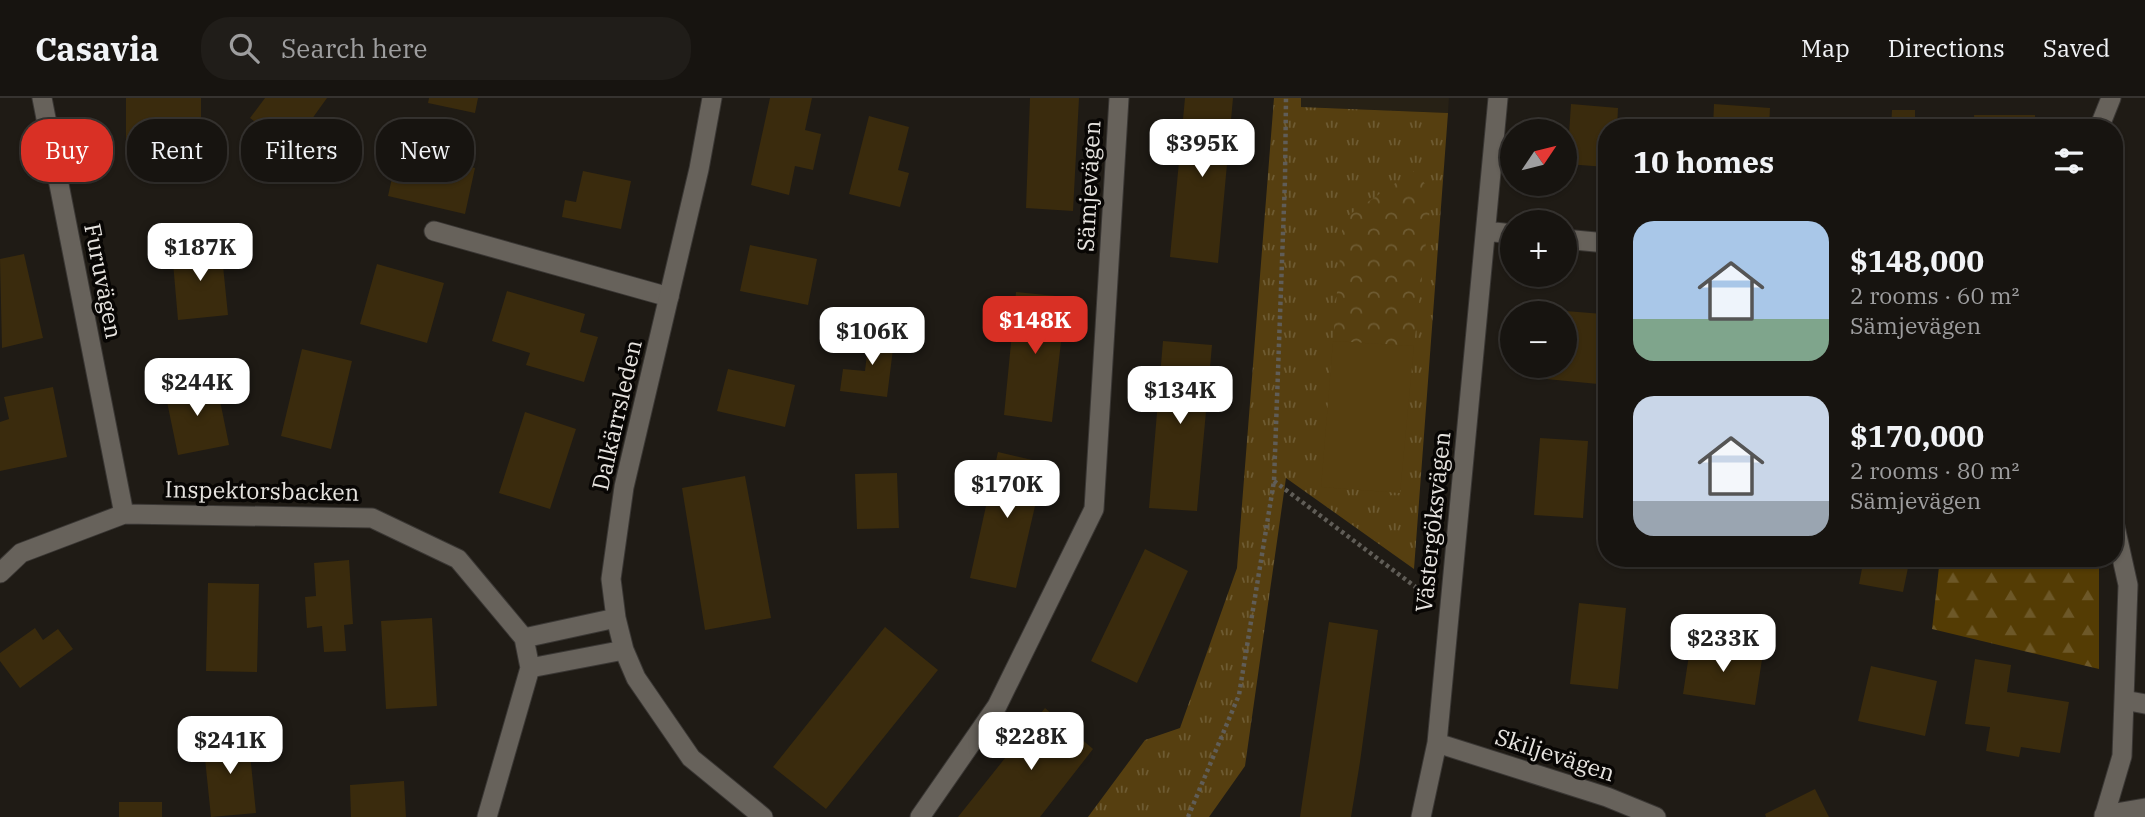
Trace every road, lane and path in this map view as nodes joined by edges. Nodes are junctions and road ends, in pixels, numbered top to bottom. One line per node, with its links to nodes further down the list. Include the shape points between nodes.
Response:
1 (42, 98): 15 (street, Furuvägen)
2 (712, 98): 13 (street, Dalkärrsleden)
3 (1119, 98): 30 (street, Sämjevägen, via 1094,509 998,706)
4 (1286, 98): 14 (path)
5 (1497, 98): 9 (street, Västergöksvägen)
6 (2111, 98): 7 (street)
7 (2103, 119)
8 (435, 231): 13 (street)
9 (1486, 231): 10 (street); 18 (street, Västergöksvägen)
10 (1500, 233)
11 (1577, 240): 12 (street)
12 (1598, 242)
13 (669, 297): 19 (street, Dalkärrsleden, via 624,487 611,579)
14 (1274, 481): 18 (path); 31 (path, via 1239,695)
15 (124, 514): 17 (street, Inspektorsbacken, via 21,553); 20 (street, Inspektorsbacken, via 372,517 458,559)
16 (2123, 562): 23 (street, via 2128,585)
17 (0, 573)
18 (1449, 612): 25 (street, Västergöksvägen)
19 (616, 618): 20 (street); 21 (street, Dalkärrsleden)
20 (524, 638): 22 (street)
21 (624, 650): 22 (street); 29 (street, via 636,678 691,758)
22 (530, 668): 28 (street)
23 (2124, 700): 24 (street); 27 (street, via 2122,756)
24 (2145, 704)
25 (1437, 743): 32 (street, Västergöksvägen); 33 (street, Skiljevägen)
26 (2145, 808): 27 (street)
27 (2104, 816)
28 (487, 817)
29 (763, 817)
30 (920, 817)
31 (1188, 817)
32 (1421, 817)
33 (1656, 817)

